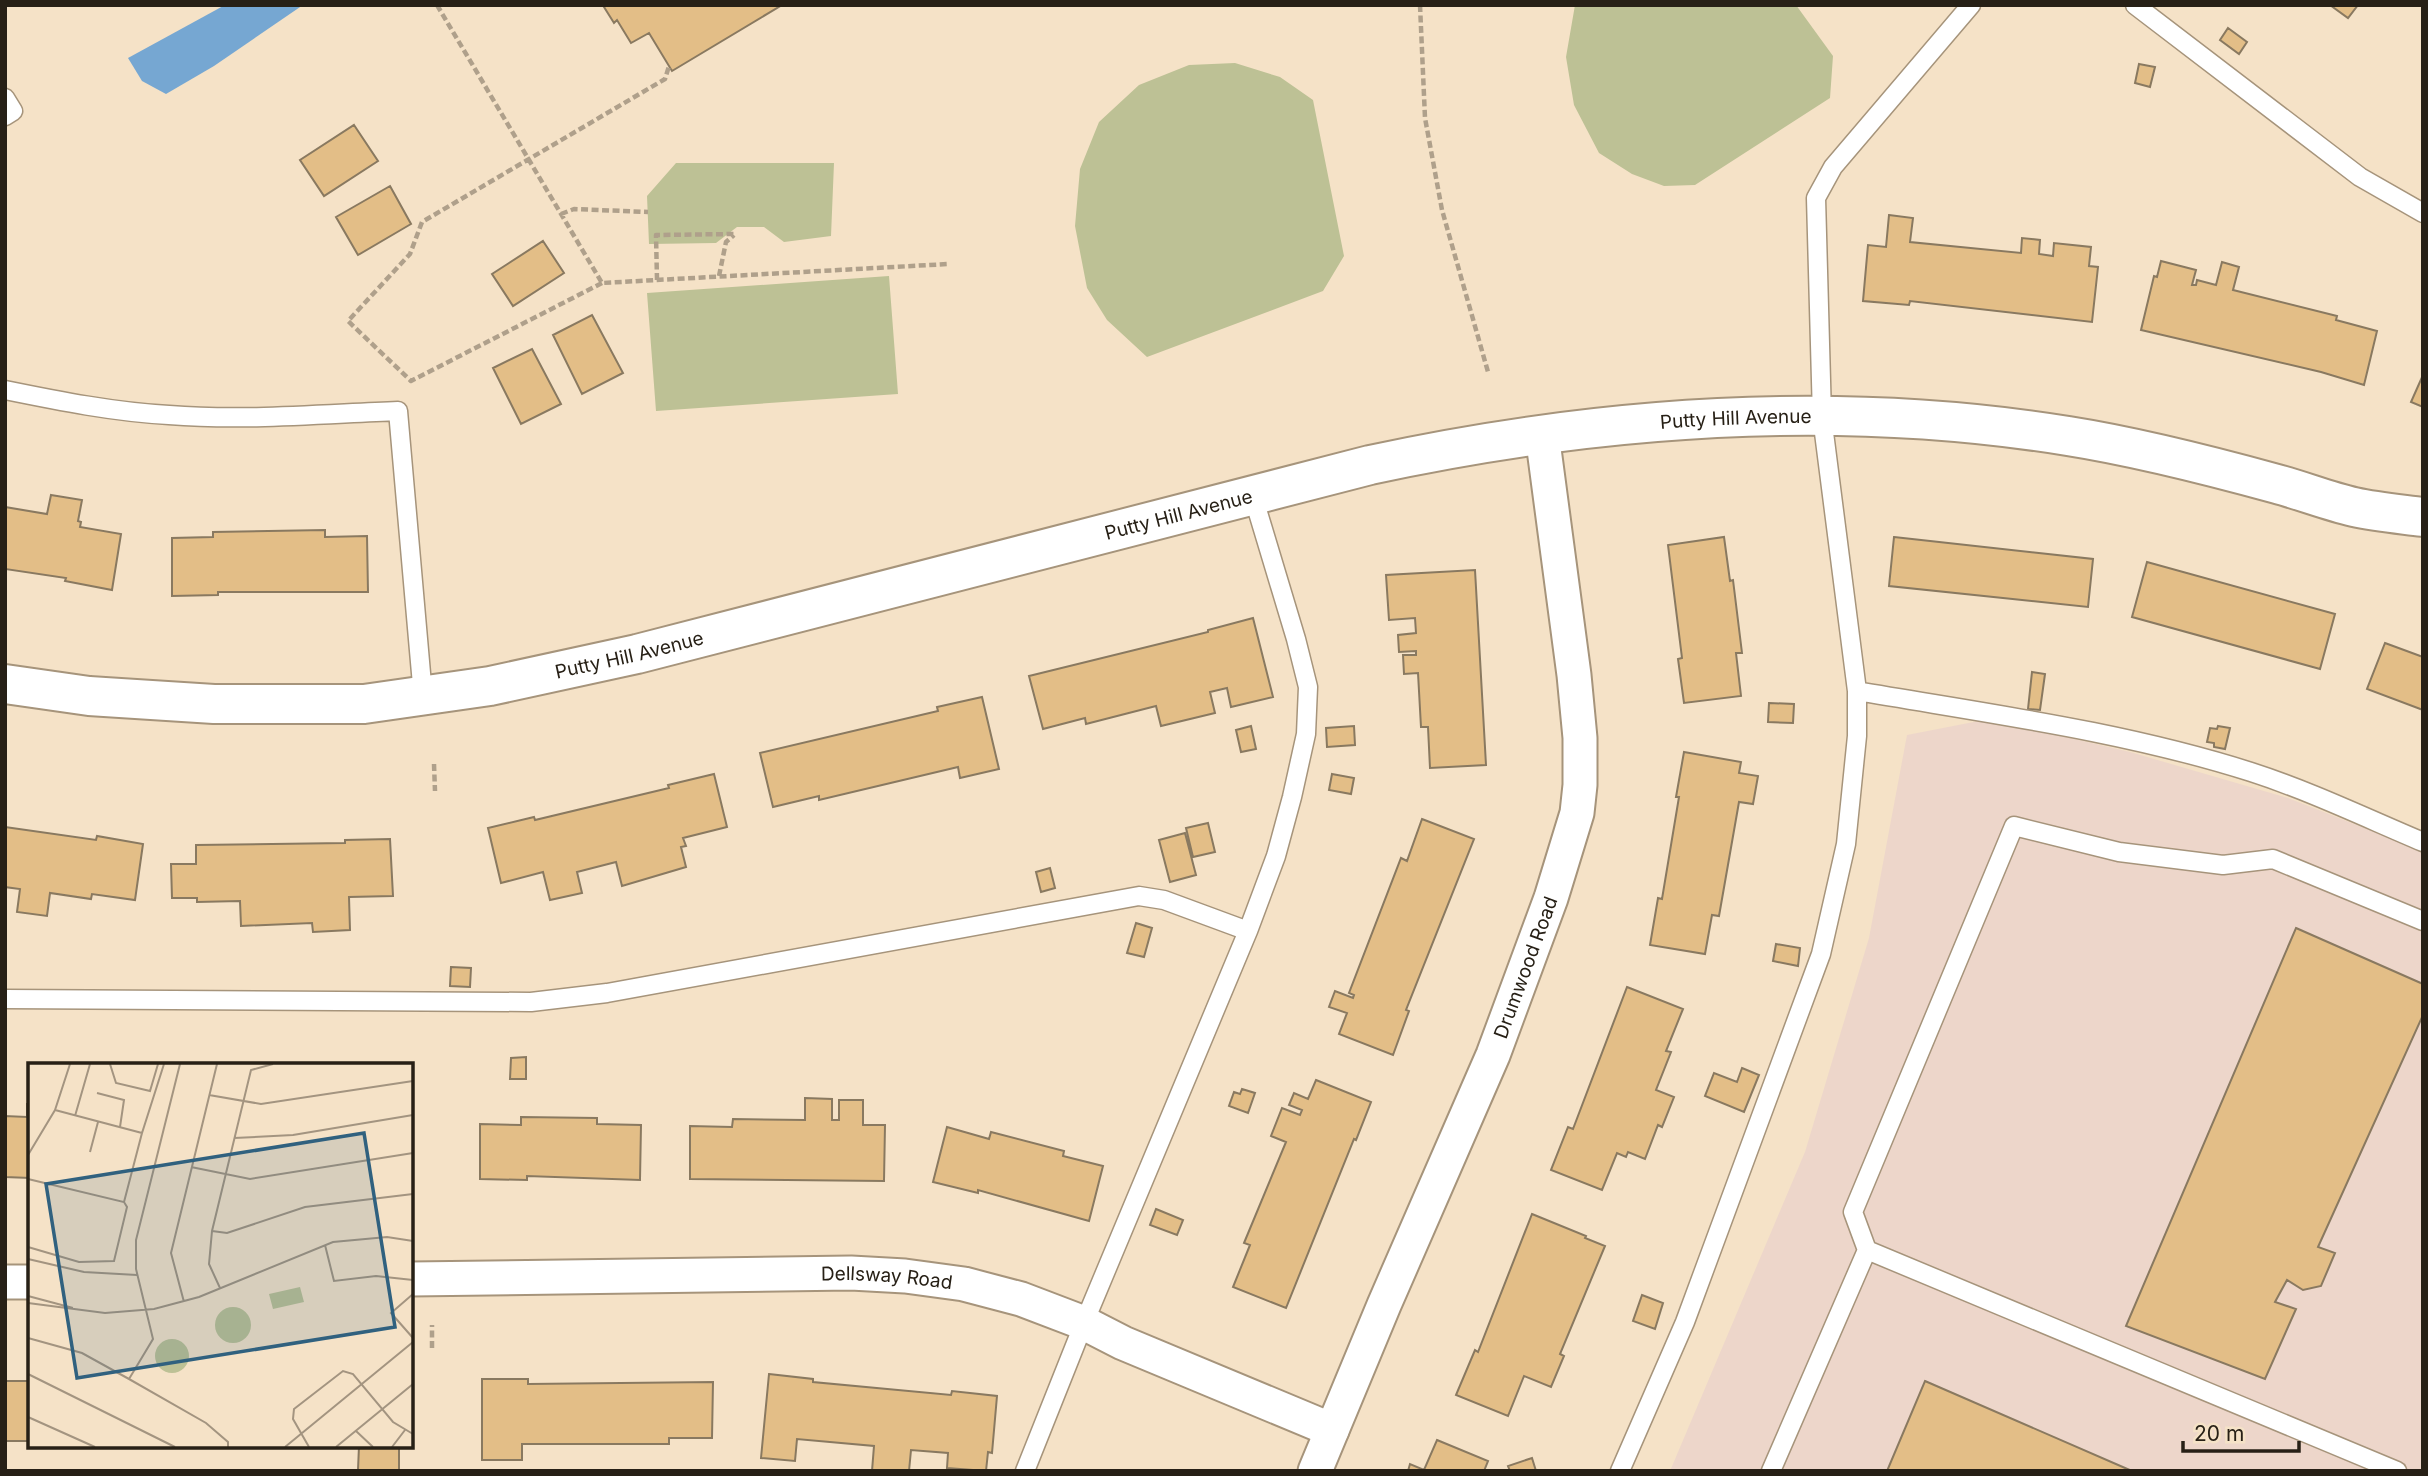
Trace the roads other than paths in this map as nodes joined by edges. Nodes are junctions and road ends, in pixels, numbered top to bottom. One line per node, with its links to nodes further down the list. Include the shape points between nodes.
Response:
1 (1971, 5): 7 (lane, via 1833,167 1816,198)
2 (2135, 5): 5 (lane, via 2360,177)
3 (5, 98): 4 (lane, via 13,111)
4 (5, 116)
5 (2423, 213)
6 (5, 390): 15 (lane, via 169,415 272,417 398,411)
7 (1822, 417): 8 (street, Putty Hill Avenue, via 1662,422); 10 (street, Putty Hill Avenue, via 1926,420 2068,436 2220,468); 14 (lane)
8 (1542, 434): 9 (street, Putty Hill Avenue, via 1381,463); 25 (street, Drumwood Road, via 1575,687 1580,750 1577,813 1493,1055)
9 (1253, 496): 15 (street, Putty Hill Avenue, via 637,654); 18 (lane, via 1308,687 1306,734 1292,797)
10 (2354, 507): 11 (street, Putty Hill Avenue); 12 (street, Putty Hill Avenue)
11 (2423, 517)
12 (2423, 545)
13 (5, 684): 15 (street, Putty Hill Avenue, via 89,696 214,704 364,704)
14 (1857, 691): 16 (lane, via 2105,733 2187,753 2253,773); 28 (lane, via 1846,844 1821,954 1685,1322)
15 (423, 696)
16 (2423, 842)
17 (2423, 921): 20 (lane, via 2273,859 2223,865 2197,862 2119,852 2014,827 1853,1212)
18 (1248, 931): 19 (lane, via 1164,900 1139,896 607,993 531,1002); 24 (lane)
19 (5, 999)
20 (1867, 1250): 29 (lane); 30 (lane)
21 (413, 1279): 24 (street, Dellsway Road, via 905,1276 964,1284)
22 (5, 1282): 23 (street)
23 (28, 1282)
24 (1084, 1323): 25 (street, Dellsway Road); 26 (lane)
25 (1332, 1430): 27 (street, Drumwood Road)
26 (1025, 1471)
27 (1315, 1471)
28 (1619, 1471)
29 (1771, 1471)
30 (2397, 1471)

